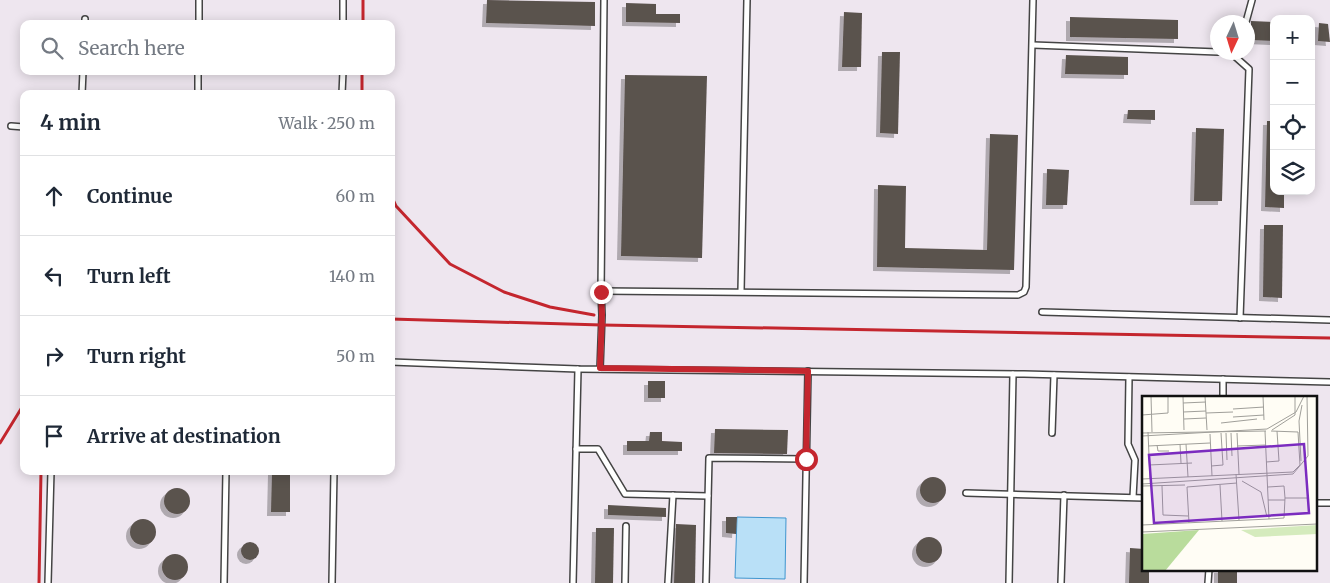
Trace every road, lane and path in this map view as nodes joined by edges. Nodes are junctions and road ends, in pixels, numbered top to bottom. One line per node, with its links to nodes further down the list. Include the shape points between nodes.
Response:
1 (199, 0): 8 (lane)
2 (343, 0): 9 (lane)
3 (604, 0): 21 (lane)
4 (747, 0): 22 (lane)
5 (1034, 0): 10 (lane)
6 (1252, 0): 7 (lane)
7 (1248, 15)
8 (199, 20)
9 (343, 20)
10 (1033, 45): 11 (lane); 22 (lane, via 1024,292 1018,295)
11 (1210, 52)
12 (1242, 60): 24 (lane, via 1249,69)
13 (83, 75): 16 (lane)
14 (198, 75): 17 (lane)
15 (343, 75): 18 (lane)
16 (82, 90)
17 (198, 90)
18 (342, 90)
19 (11, 126): 20 (lane)
20 (20, 127)
21 (601, 292): 22 (lane); 27 (lane)
22 (742, 292)
23 (1042, 312): 24 (lane)
24 (1240, 318): 25 (lane)
25 (1330, 320)
26 (395, 362): 28 (lane)
27 (600, 368): 28 (lane); 29 (lane)
28 (578, 369): 37 (lane)
29 (808, 371): 30 (lane); 38 (lane)
30 (1013, 374): 31 (lane); 43 (lane)
31 (1054, 375): 32 (lane); 36 (lane)
32 (1129, 377): 33 (lane); 47 (lane, via 1128,444 1135,460)
33 (1223, 379): 34 (lane); 35 (lane)
34 (1330, 382)
35 (1223, 396)
36 (1052, 433)
37 (576, 449): 44 (lane, via 598,449 625,494); 54 (lane)
38 (806, 459): 45 (lane, via 709,458); 58 (lane)
39 (51, 475): 51 (lane)
40 (226, 475): 52 (lane)
41 (334, 475): 53 (lane)
42 (966, 493): 43 (lane)
43 (1011, 494): 46 (lane); 59 (lane)
44 (673, 495): 45 (lane); 56 (lane)
45 (708, 496): 57 (lane)
46 (1064, 496): 47 (lane); 60 (lane)
47 (1133, 498): 48 (lane)
48 (1142, 498)
49 (626, 526): 55 (lane)
50 (1208, 570): 61 (lane)
51 (48, 583)
52 (224, 583)
53 (332, 583)
54 (573, 583)
55 (625, 583)
56 (668, 583)
57 (706, 583)
58 (804, 583)
59 (1009, 583)
60 (1061, 583)
61 (1208, 583)

